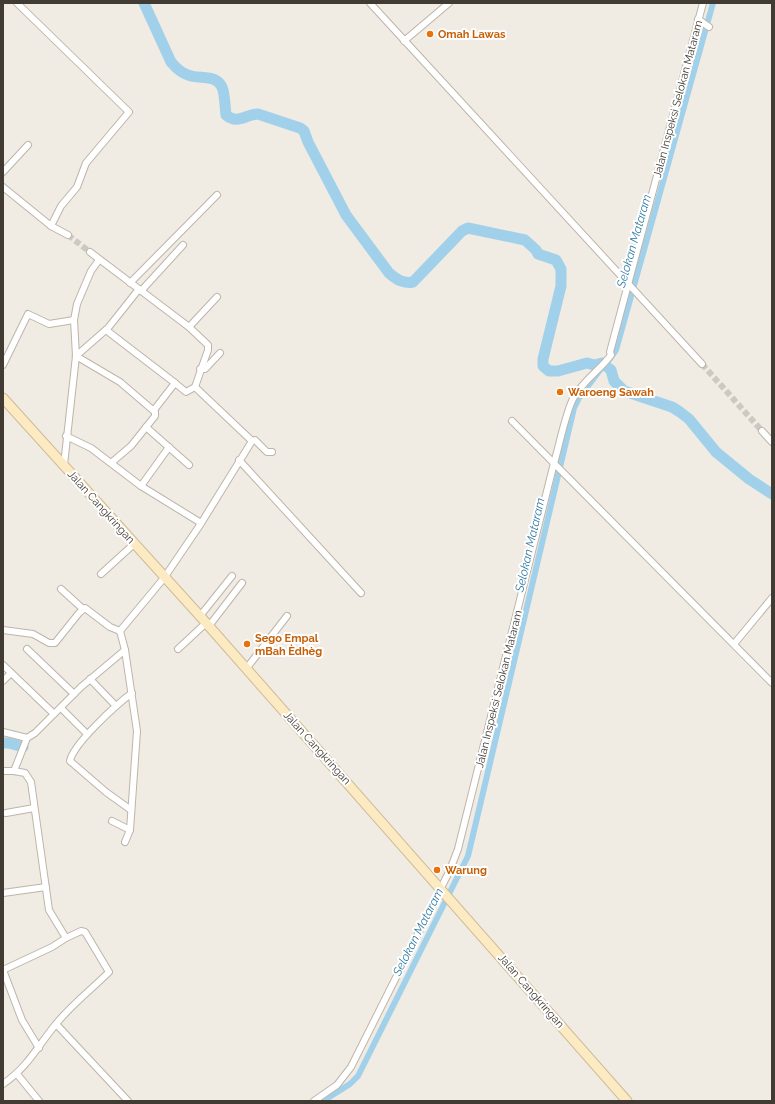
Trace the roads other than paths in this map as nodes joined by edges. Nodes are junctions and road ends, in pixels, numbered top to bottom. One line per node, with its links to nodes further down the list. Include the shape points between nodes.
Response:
1 (17, 3): 12 (street, via 130,112 86,163 78,187 61,206)
2 (370, 3): 7 (street)
3 (449, 3): 7 (street)
4 (703, 3): 5 (street, Jalan Inspeksi Selokan Mataram)
5 (700, 20): 6 (street); 18 (street, Jalan Inspeksi Selokan Mataram)
6 (709, 27)
7 (404, 41): 18 (street)
8 (28, 144): 9 (street)
9 (3, 172)
10 (3, 187): 12 (street)
11 (216, 195): 17 (street)
12 (51, 226): 13 (street)
13 (68, 235)
14 (183, 245): 19 (street)
15 (90, 252): 16 (street)
16 (99, 260): 17 (street); 21 (street, via 82,289)
17 (130, 283): 19 (street)
18 (630, 286): 26 (street); 45 (street, Jalan Inspeksi Selokan Mataram, via 610,352 612,355 587,379 571,401)
19 (140, 290): 22 (street); 23 (street)
20 (217, 297): 22 (street)
21 (74, 320): 25 (street); 27 (street, via 48,324 28,314)
22 (188, 327): 28 (street, via 208,347)
23 (106, 330): 25 (street); 29 (street)
24 (220, 353): 28 (street, via 205,368)
25 (76, 356): 32 (street, via 120,382); 36 (street)
26 (702, 364)
27 (3, 365)
28 (200, 369): 30 (street)
29 (174, 384): 30 (street, via 186,392); 32 (street)
30 (195, 387): 37 (street)
31 (3, 398): 43 (main road, Jalan Cangkringan)
32 (154, 410): 34 (street, via 156,414)
33 (512, 421): 45 (street)
34 (146, 427): 39 (street); 42 (street, via 131,446)
35 (762, 431): 38 (street)
36 (66, 436): 42 (street, via 91,448); 43 (street)
37 (252, 441): 40 (street, via 255,440 267,452); 41 (street)
38 (772, 442)
39 (169, 447): 44 (street); 46 (street)
40 (272, 452)
41 (239, 460): 47 (street); 54 (street)
42 (111, 463): 46 (street)
43 (64, 465): 48 (main road, Jalan Cangkringan)
44 (189, 465)
45 (556, 465): 61 (street); 88 (street, Jalan Inspeksi Selokan Mataram, via 466,824)
46 (141, 486): 47 (street)
47 (201, 523): 51 (street)
48 (134, 544): 49 (street); 51 (main road, Jalan Cangkringan)
49 (101, 574)
50 (232, 576): 58 (street)
51 (164, 578): 58 (main road, Jalan Cangkringan); 60 (street)
52 (242, 583): 58 (street)
53 (61, 589): 56 (street)
54 (361, 593)
55 (772, 598): 61 (street)
56 (83, 609): 59 (street, via 52,644 33,634); 60 (street, via 87,609 110,627)
57 (287, 616): 66 (street)
58 (205, 622): 63 (street); 66 (main road, Jalan Cangkringan)
59 (3, 630)
60 (120, 631): 64 (street)
61 (734, 644): 70 (street)
62 (28, 649): 72 (street)
63 (178, 649)
64 (125, 650): 68 (street); 71 (street)
65 (3, 665): 67 (street)
66 (246, 669): 88 (main road, Jalan Cangkringan)
67 (11, 673): 69 (street); 75 (street)
68 (90, 679): 72 (street); 73 (street)
69 (3, 681)
70 (772, 683)
71 (132, 693): 73 (street); 82 (street, via 137,731)
72 (74, 694): 74 (street)
73 (116, 706): 77 (street)
74 (61, 708): 75 (street); 77 (street)
75 (54, 714): 78 (street)
76 (3, 732): 78 (street)
77 (88, 734): 82 (street, via 70,761)
78 (27, 738): 79 (street)
79 (14, 770): 80 (street); 81 (street, via 25,773 29,778)
80 (3, 771)
81 (34, 808): 83 (street); 87 (street)
82 (131, 810): 85 (street)
83 (6, 813)
84 (112, 821): 85 (street)
85 (130, 830): 86 (street)
86 (125, 842)
87 (46, 887): 89 (street); 90 (street, via 49,910)
88 (441, 890): 96 (street, Jalan Inspeksi Selokan Mataram, via 351,1067 332,1088); 99 (main road, Jalan Cangkringan)
89 (3, 892)
90 (66, 938): 91 (street); 92 (street, via 81,931 85,932 109,972)
91 (3, 970): 93 (street, via 22,1020)
92 (56, 1024): 93 (street); 98 (street)
93 (39, 1048): 94 (street)
94 (17, 1074): 95 (street); 97 (street)
95 (3, 1084)
96 (315, 1100)
97 (39, 1101)
98 (128, 1101)
99 (627, 1101)

